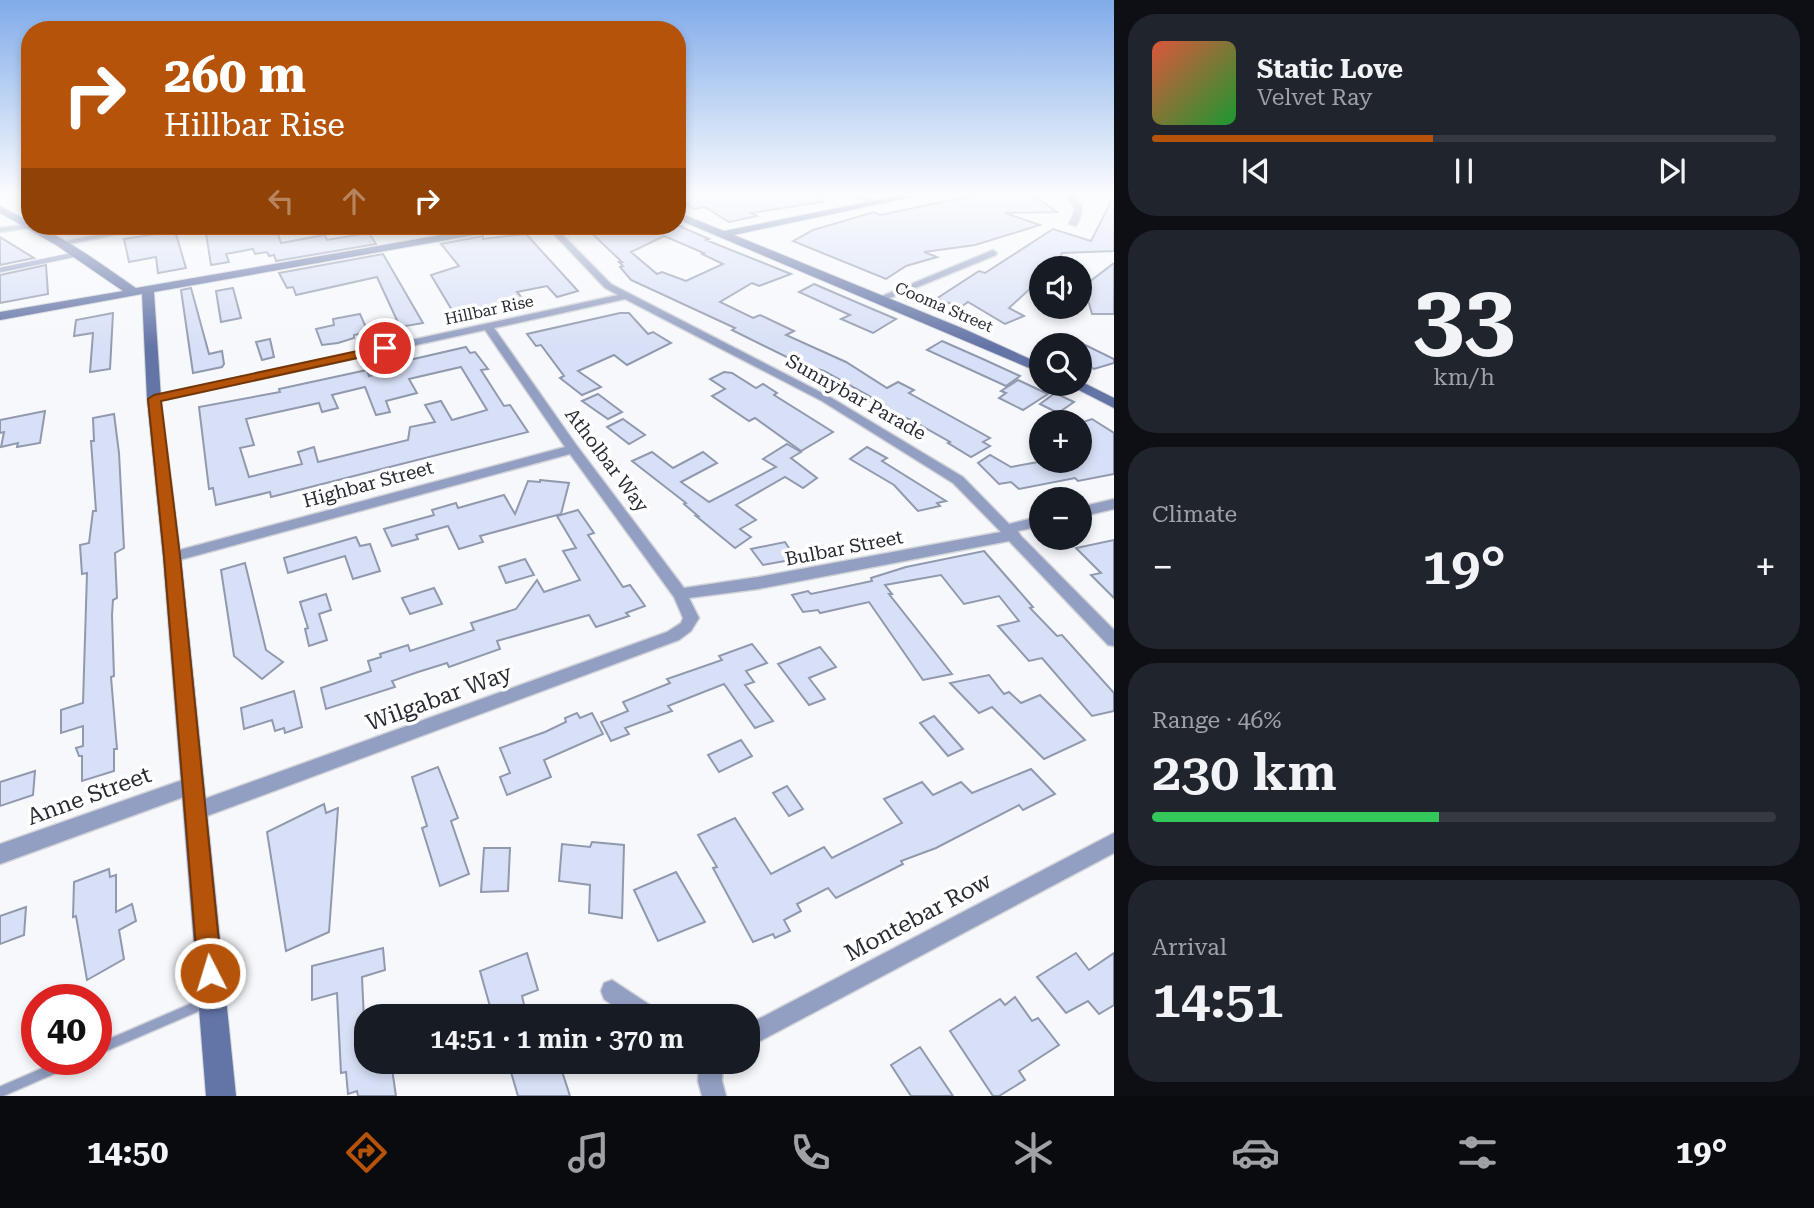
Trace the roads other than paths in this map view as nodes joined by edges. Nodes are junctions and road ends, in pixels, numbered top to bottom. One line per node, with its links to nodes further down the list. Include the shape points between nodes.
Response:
1 (64, 245): 6 (street)
2 (401, 245): 8 (street)
3 (569, 245): 9 (street, Sunnybar Parade, via 608,286)
4 (757, 245): 10 (street, Cooma Street)
5 (993, 253): 10 (street)
6 (78, 254): 7 (lane); 8 (street)
7 (0, 270)
8 (141, 291): 11 (street); 18 (street)
9 (625, 296): 12 (street, Hillbar Rise); 24 (street, Sunnybar Parade, via 826,399 910,448 958,480)
10 (885, 297): 13 (street, Cooma Street); 14 (street, Cooma Street)
11 (0, 316)
12 (488, 326): 18 (street, Hillbar Rise); 20 (street, Atholbar Way)
13 (1029, 356)
14 (1029, 363)
15 (1092, 386): 17 (street)
16 (1092, 393): 19 (street)
17 (1114, 396)
18 (154, 399): 25 (street)
19 (1114, 404)
20 (573, 449): 25 (street, Highbar Street); 26 (street, Atholbar Way)
21 (1114, 504): 22 (street)
22 (1092, 509)
23 (1029, 525): 24 (street, Bulbar Street)
24 (1011, 532): 26 (street, Bulbar Street, via 758,583); 28 (street, Sunnybar Parade)
25 (172, 556): 29 (street)
26 (680, 594): 27 (street, Atholbar Way)
27 (691, 618): 30 (street, Wilgabar Way, via 686,628 673,636)
28 (1114, 640)
29 (194, 785): 30 (street); 32 (street, Anne Street)
30 (195, 811): 34 (street)
31 (1114, 843): 36 (street, Montebar Row)
32 (0, 853)
33 (612, 991): 35 (street)
34 (212, 1000): 37 (lane); 41 (street)
35 (630, 1004)
36 (760, 1030)
37 (112, 1043)
38 (710, 1074): 42 (street)
39 (39, 1075): 40 (lane)
40 (0, 1092)
41 (222, 1096)
42 (714, 1096)

